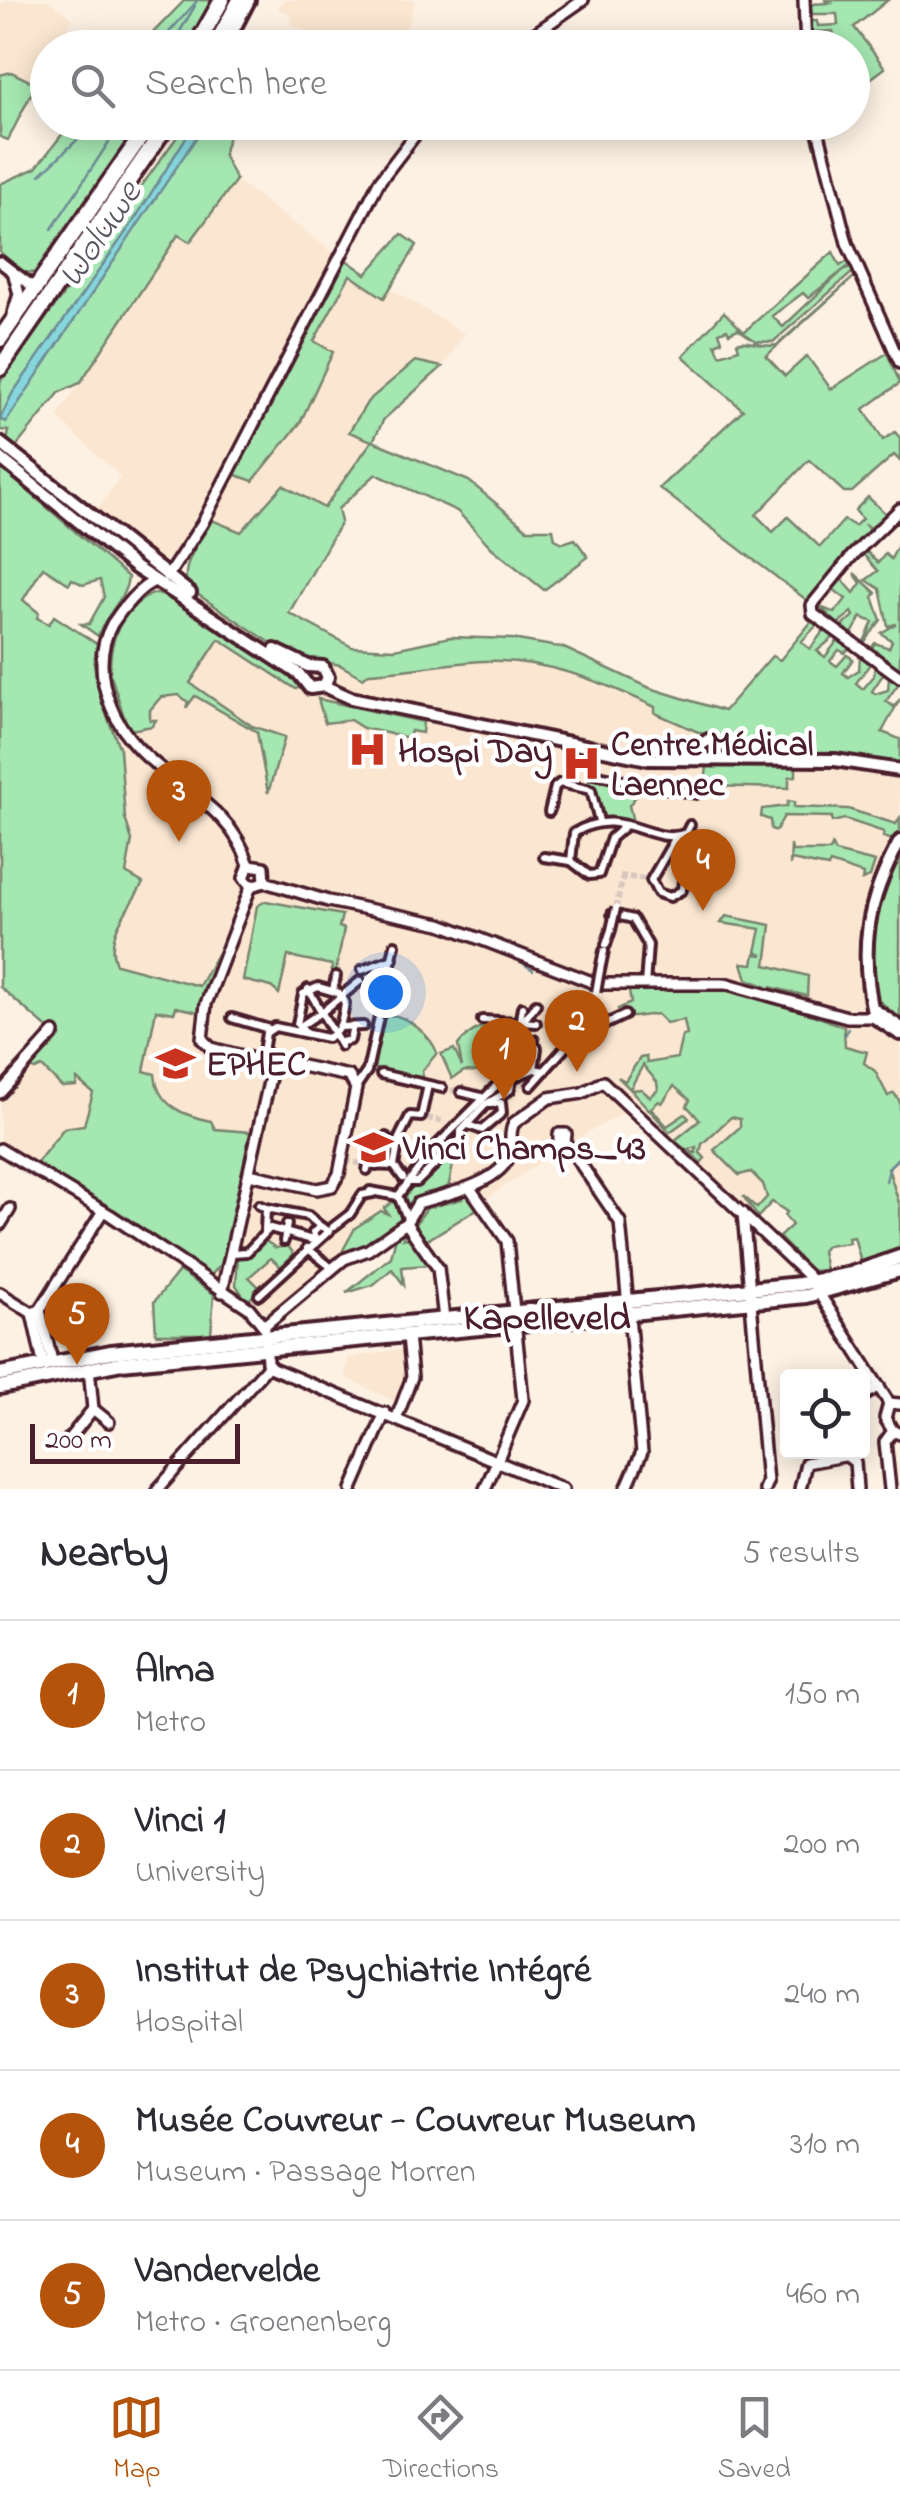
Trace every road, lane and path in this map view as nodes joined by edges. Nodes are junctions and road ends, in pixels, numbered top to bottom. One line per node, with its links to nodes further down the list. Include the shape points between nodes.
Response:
1 (222, 0): 6 (highway)
2 (240, 0): 7 (highway)
3 (248, 0): 8 (main road)
4 (583, 0): 9 (street)
5 (804, 0): 10 (street)
6 (205, 30)
7 (224, 30)
8 (232, 30)
9 (541, 30)
10 (805, 30)
11 (139, 140): 17 (highway)
12 (155, 140): 17 (highway)
13 (412, 140): 25 (street, via 379,182 202,524)
14 (821, 140): 20 (street, via 847,243)
15 (0, 262): 16 (street)
16 (14, 274): 17 (street); 18 (street, via 19,294)
17 (41, 292): 18 (highway); 21 (highway)
18 (11, 320): 19 (highway)
19 (0, 339)
20 (900, 363)
21 (0, 368)
22 (0, 443): 25 (street)
23 (0, 458): 25 (street)
24 (900, 509): 27 (street, via 812,605 814,614)
25 (161, 579): 26 (street); 28 (street); 44 (street, via 118,615 104,643 102,672 111,710 141,754 235,831)
26 (308, 666): 28 (street); 29 (street, via 325,669)
27 (900, 677)
28 (302, 678): 29 (street, via 310,688)
29 (324, 686): 31 (street, via 351,698 615,753)
30 (716, 744): 31 (street); 31 (street, via 704,740); 32 (street)
31 (704, 755): 32 (street)
32 (768, 759): 33 (street)
33 (900, 770)
34 (593, 774): 35 (street)
35 (696, 794)
36 (549, 812): 37 (street, via 554,786 563,784 591,790)
37 (599, 820): 38 (street); 43 (street, via 574,833)
38 (626, 825): 40 (street); 43 (street, via 610,838 599,874 589,875)
39 (690, 825): 40 (street)
40 (676, 837): 40 (street, via 682,890 664,895 649,879)
41 (900, 841): 63 (street, via 868,915)
42 (544, 858): 43 (street)
43 (570, 861)
44 (250, 865): 45 (street, via 264,867); 46 (street, via 244,874)
45 (265, 882): 46 (street); 54 (street, via 441,924 597,984)
46 (251, 886): 87 (street, via 200,1036 211,1048)
47 (395, 945): 48 (street)
48 (393, 958): 49 (street); 89 (street)
49 (379, 964): 50 (street); 51 (street)
50 (362, 970)
51 (377, 973)
52 (336, 976): 56 (street)
53 (360, 981): 58 (street)
54 (646, 986): 57 (street, bridge, via 646,936 633,919 614,911); 63 (street, via 728,984 832,1012)
55 (308, 990): 56 (street); 61 (street); 70 (street)
56 (333, 990): 58 (street)
57 (596, 992)
58 (343, 998): 61 (street); 66 (street)
59 (536, 1004): 69 (street, via 530,1018)
60 (520, 1008): 69 (street)
61 (321, 1012): 70 (street); 82 (street)
62 (562, 1013): 65 (street)
63 (873, 1013): 78 (street)
64 (625, 1014): 65 (street)
65 (593, 1015): 83 (street); 90 (street)
66 (342, 1016): 73 (street); 77 (street)
67 (232, 1018): 75 (street)
68 (482, 1020): 69 (street)
69 (520, 1021): 71 (street); 79 (street); 86 (street)
70 (298, 1025): 76 (street); 81 (street)
71 (533, 1025)
72 (363, 1026): 77 (street)
73 (340, 1027): 77 (street); 82 (street)
74 (560, 1027): 84 (street)
75 (270, 1029): 76 (street); 85 (street)
76 (287, 1030): 81 (street)
77 (352, 1030): 82 (street, via 341,1044)
78 (900, 1030)
79 (524, 1032)
80 (54, 1033): 99 (street)
81 (306, 1033): 82 (street)
82 (334, 1035)
83 (589, 1040)
84 (576, 1046)
85 (262, 1052)
86 (514, 1055)
87 (272, 1064): 92 (street); 108 (street)
88 (534, 1069): 90 (street); 97 (street); 97 (street, via 536,1044)
89 (367, 1073): 92 (street); 95 (street)
90 (550, 1073): 94 (street)
91 (381, 1074): 93 (street)
92 (349, 1076): 95 (street)
93 (428, 1085): 96 (street); 107 (street, via 424,1117 410,1116)
94 (530, 1086)
95 (356, 1088): 108 (street, via 336,1181 322,1189)
96 (442, 1088)
97 (500, 1089): 98 (street); 100 (street); 102 (street, via 502,1113); 103 (street)
98 (461, 1092)
99 (0, 1094)
100 (482, 1113): 102 (street); 103 (street)
101 (445, 1122): 103 (street)
102 (489, 1125): 103 (street, via 480,1132)
103 (464, 1126): 109 (street); 109 (street, via 462,1139)
104 (386, 1137): 107 (street, via 368,1166)
105 (565, 1140): 134 (street, via 620,1222)
106 (0, 1149): 113 (street)
107 (394, 1166): 109 (street)
108 (250, 1174): 123 (street)
109 (407, 1181): 111 (street)
110 (470, 1188): 114 (street, via 509,1157 514,1123 549,1098 603,1082); 115 (street, via 418,1203); 136 (street, via 507,1241)
111 (398, 1196): 115 (street); 119 (street, via 362,1195)
112 (10, 1208): 116 (street)
113 (103, 1211): 128 (street); 135 (street)
114 (743, 1213): 131 (street); 133 (street)
115 (407, 1221): 125 (street); 137 (street, via 438,1268)
116 (0, 1225)
117 (287, 1225): 118 (street, via 308,1216); 120 (street); 120 (street, via 267,1208); 121 (street)
118 (320, 1226): 119 (street); 121 (street)
119 (331, 1229): 121 (street)
120 (265, 1231): 123 (street, via 247,1252)
121 (316, 1241): 122 (street)
122 (307, 1248): 125 (street); 132 (street)
123 (232, 1254): 127 (street)
124 (900, 1256): 131 (main road)
125 (332, 1268): 139 (street)
126 (900, 1270): 131 (main road)
127 (226, 1271): 128 (street); 129 (street)
128 (208, 1282): 129 (street)
129 (222, 1292): 139 (street)
130 (0, 1293): 135 (street)
131 (820, 1293): 133 (main road); 144 (street)
132 (258, 1295)
133 (750, 1296): 134 (main road); 162 (street)
134 (628, 1308): 136 (main road); 161 (street, via 642,1452)
135 (36, 1312): 140 (street)
136 (516, 1318): 137 (main road); 138 (main road); 156 (street, via 524,1400)
137 (444, 1319): 139 (main road)
138 (408, 1336): 139 (main road); 150 (street, via 412,1378)
139 (266, 1337): 140 (main road); 141 (street); 142 (main road)
140 (47, 1362): 143 (main road)
141 (273, 1367): 149 (street); 157 (street)
142 (89, 1368): 145 (main road); 148 (street)
143 (0, 1374)
144 (880, 1386): 146 (street); 147 (street)
145 (0, 1387)
146 (870, 1393)
147 (895, 1404): 152 (street, via 886,1418)
148 (93, 1408): 151 (street); 153 (street)
149 (385, 1413): 150 (street); 158 (street)
150 (396, 1418): 156 (street)
151 (109, 1422)
152 (896, 1432): 165 (street, via 885,1442)
153 (68, 1440)
154 (823, 1459): 163 (street, via 806,1463)
155 (851, 1459): 164 (street)
156 (497, 1461): 159 (street); 160 (street)
157 (158, 1489)
158 (352, 1489)
159 (485, 1489)
160 (563, 1489)
161 (626, 1489)
162 (764, 1489)
163 (800, 1489)
164 (857, 1489)
165 (890, 1489)

